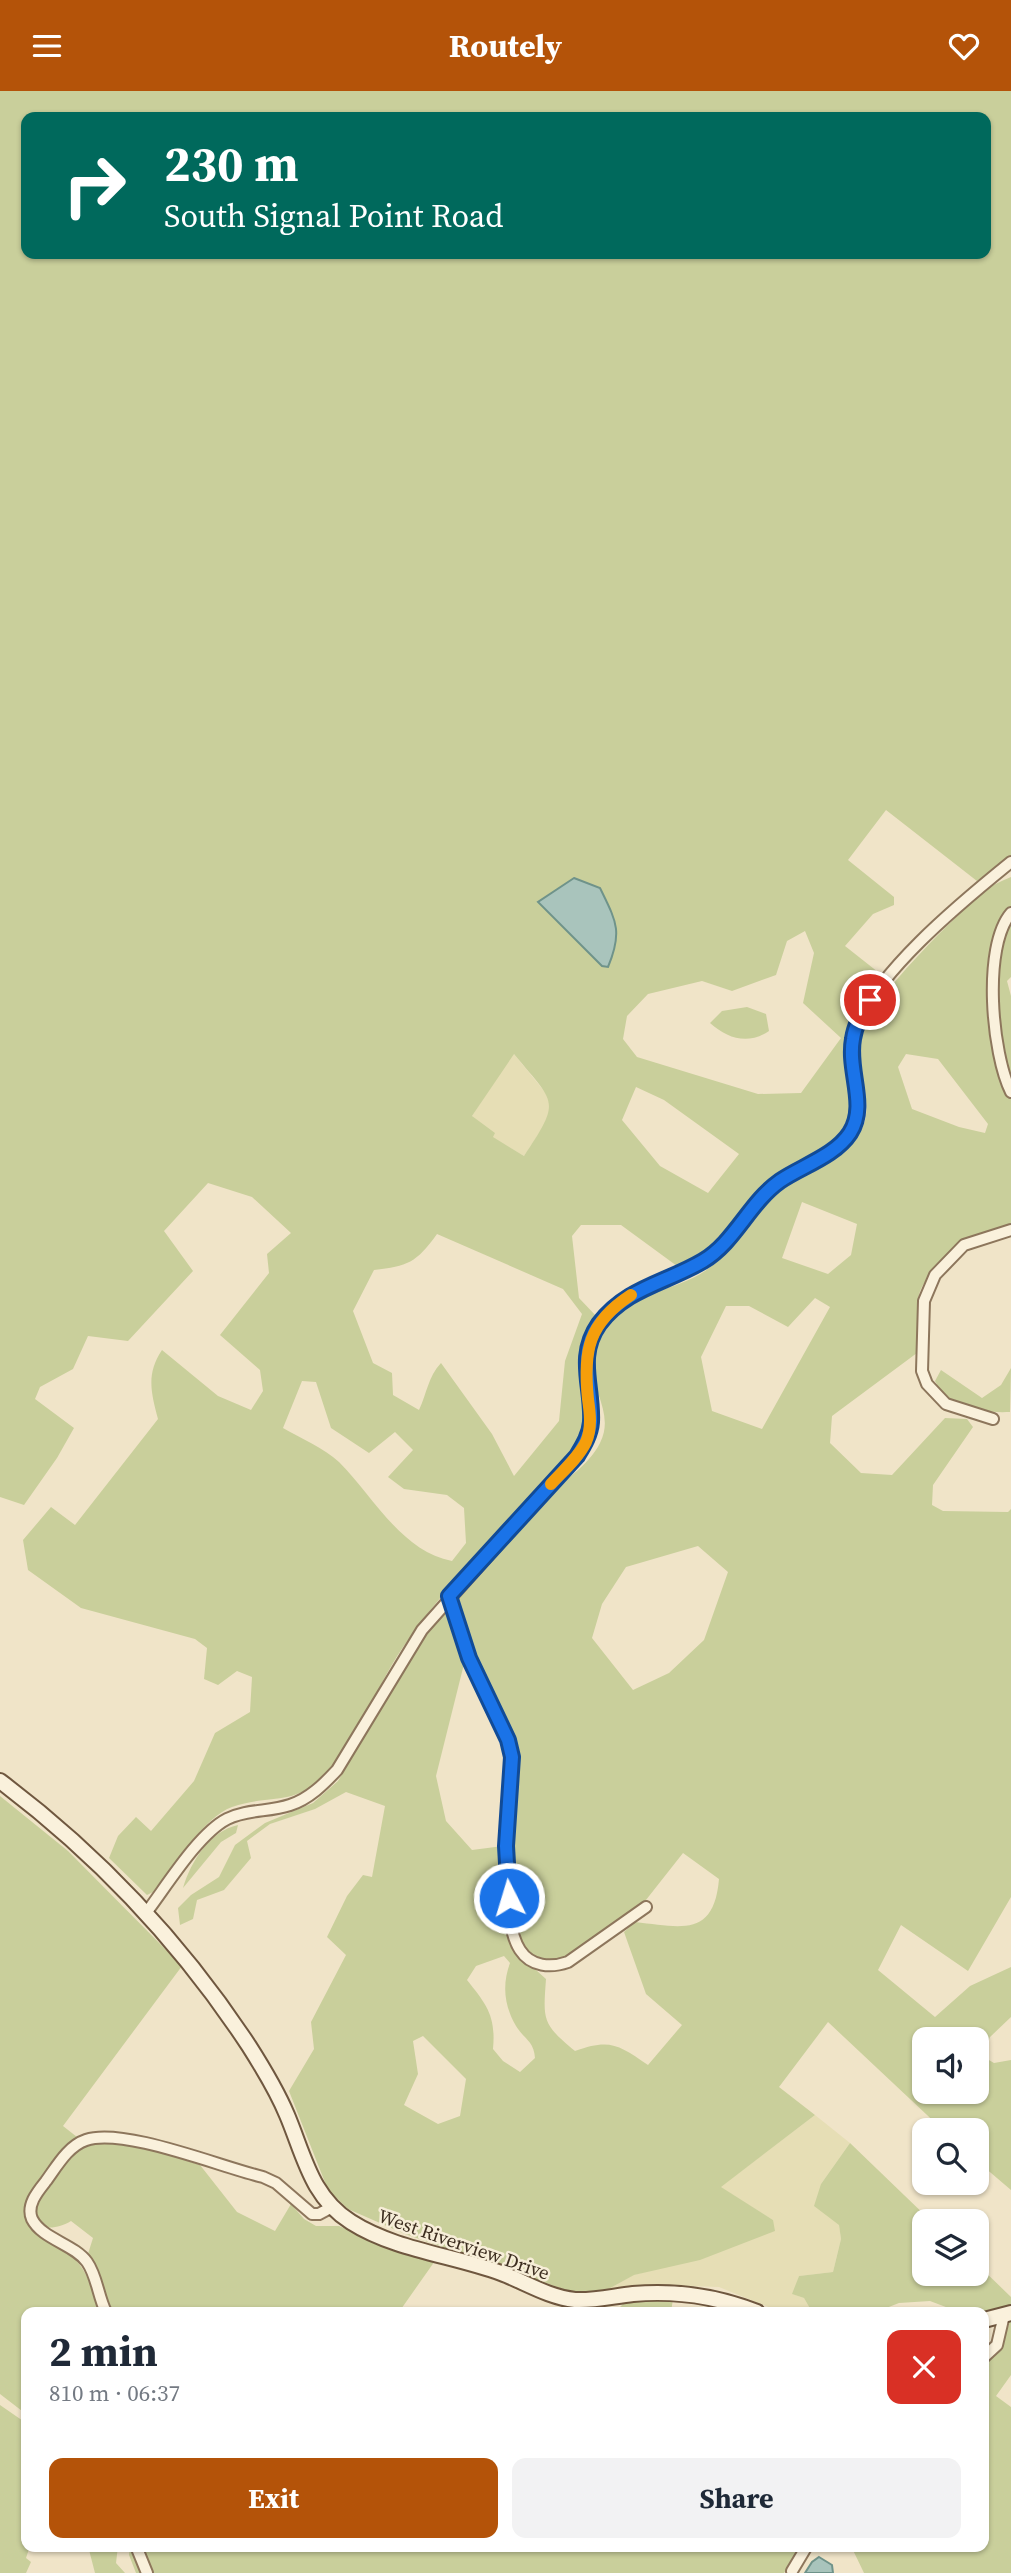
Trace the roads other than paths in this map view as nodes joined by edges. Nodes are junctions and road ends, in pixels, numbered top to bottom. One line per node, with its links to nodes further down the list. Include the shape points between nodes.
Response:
1 (1011, 862): 6 (street, via 971,894 891,973 858,1020 853,1040 858,1111 848,1136 779,1181 705,1260 644,1286 599,1325 586,1354 591,1422 587,1440)
2 (1011, 913): 3 (street, via 994,954 992,986 1003,1069)
3 (1011, 1092)
4 (1011, 1230): 5 (street, via 964,1245 935,1275 924,1301 922,1371 927,1384 946,1404)
5 (993, 1419)
6 (449, 1596): 8 (street, via 469,1658 512,1757 506,1879 520,1949 535,1962 557,1966); 9 (street, via 410,1647 354,1746 323,1785 291,1805 242,1813 224,1821 206,1836)
7 (0, 1781): 9 (street, West Riverview Drive, via 57,1826)
8 (646, 1907)
9 (146, 1913): 10 (street, West Riverview Drive, via 184,1955 257,2058 287,2115 309,2176)
10 (332, 2207): 11 (street, via 312,2214 263,2177 147,2143 102,2137 86,2140 65,2155 30,2207 32,2219 86,2261); 12 (street, West Riverview Drive, via 379,2236 501,2273 555,2296 592,2300 684,2293)
11 (104, 2307)
12 (742, 2307)
13 (1008, 2314): 14 (street); 15 (street, via 997,2345)
14 (989, 2318)
15 (989, 2352)
16 (138, 2552): 19 (street)
17 (803, 2552): 18 (street)
18 (792, 2571)
19 (147, 2573)

